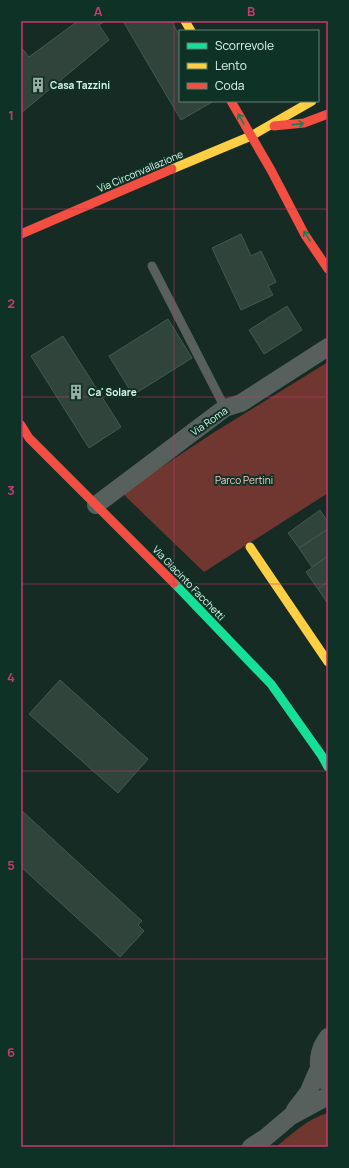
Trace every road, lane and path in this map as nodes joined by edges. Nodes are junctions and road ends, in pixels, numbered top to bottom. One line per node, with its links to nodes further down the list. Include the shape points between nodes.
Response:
1 (185, 21): 2 (main road)
2 (190, 30)
3 (232, 102): 7 (main road, one-way to 3)
4 (310, 102): 6 (main road, Via Circonvallazione)
5 (328, 114): 6 (main road, Via Circonvallazione, one-way to 5, via 304,123)
6 (267, 126): 7 (main road, Via Circonvallazione)
7 (251, 136): 8 (main road, Via Circonvallazione); 10 (main road, one-way to 7, via 306,235)
8 (21, 234)
9 (152, 266): 12 (lane)
10 (328, 269)
11 (328, 347): 12 (street, Via Roma, via 241,403)
12 (225, 408): 14 (street, Via Roma)
13 (21, 425): 14 (main road, Via Giacinto Facchetti, via 30,438)
14 (96, 505): 17 (main road, Via Giacinto Facchetti, via 271,684)
15 (250, 547): 16 (main road)
16 (328, 662)
17 (328, 767)
18 (328, 1037): 19 (street, via 320,1051)
19 (319, 1068): 20 (street); 22 (street, via 308,1093)
20 (328, 1088)
21 (328, 1096): 22 (street)
22 (291, 1116): 23 (street)
23 (251, 1147)

